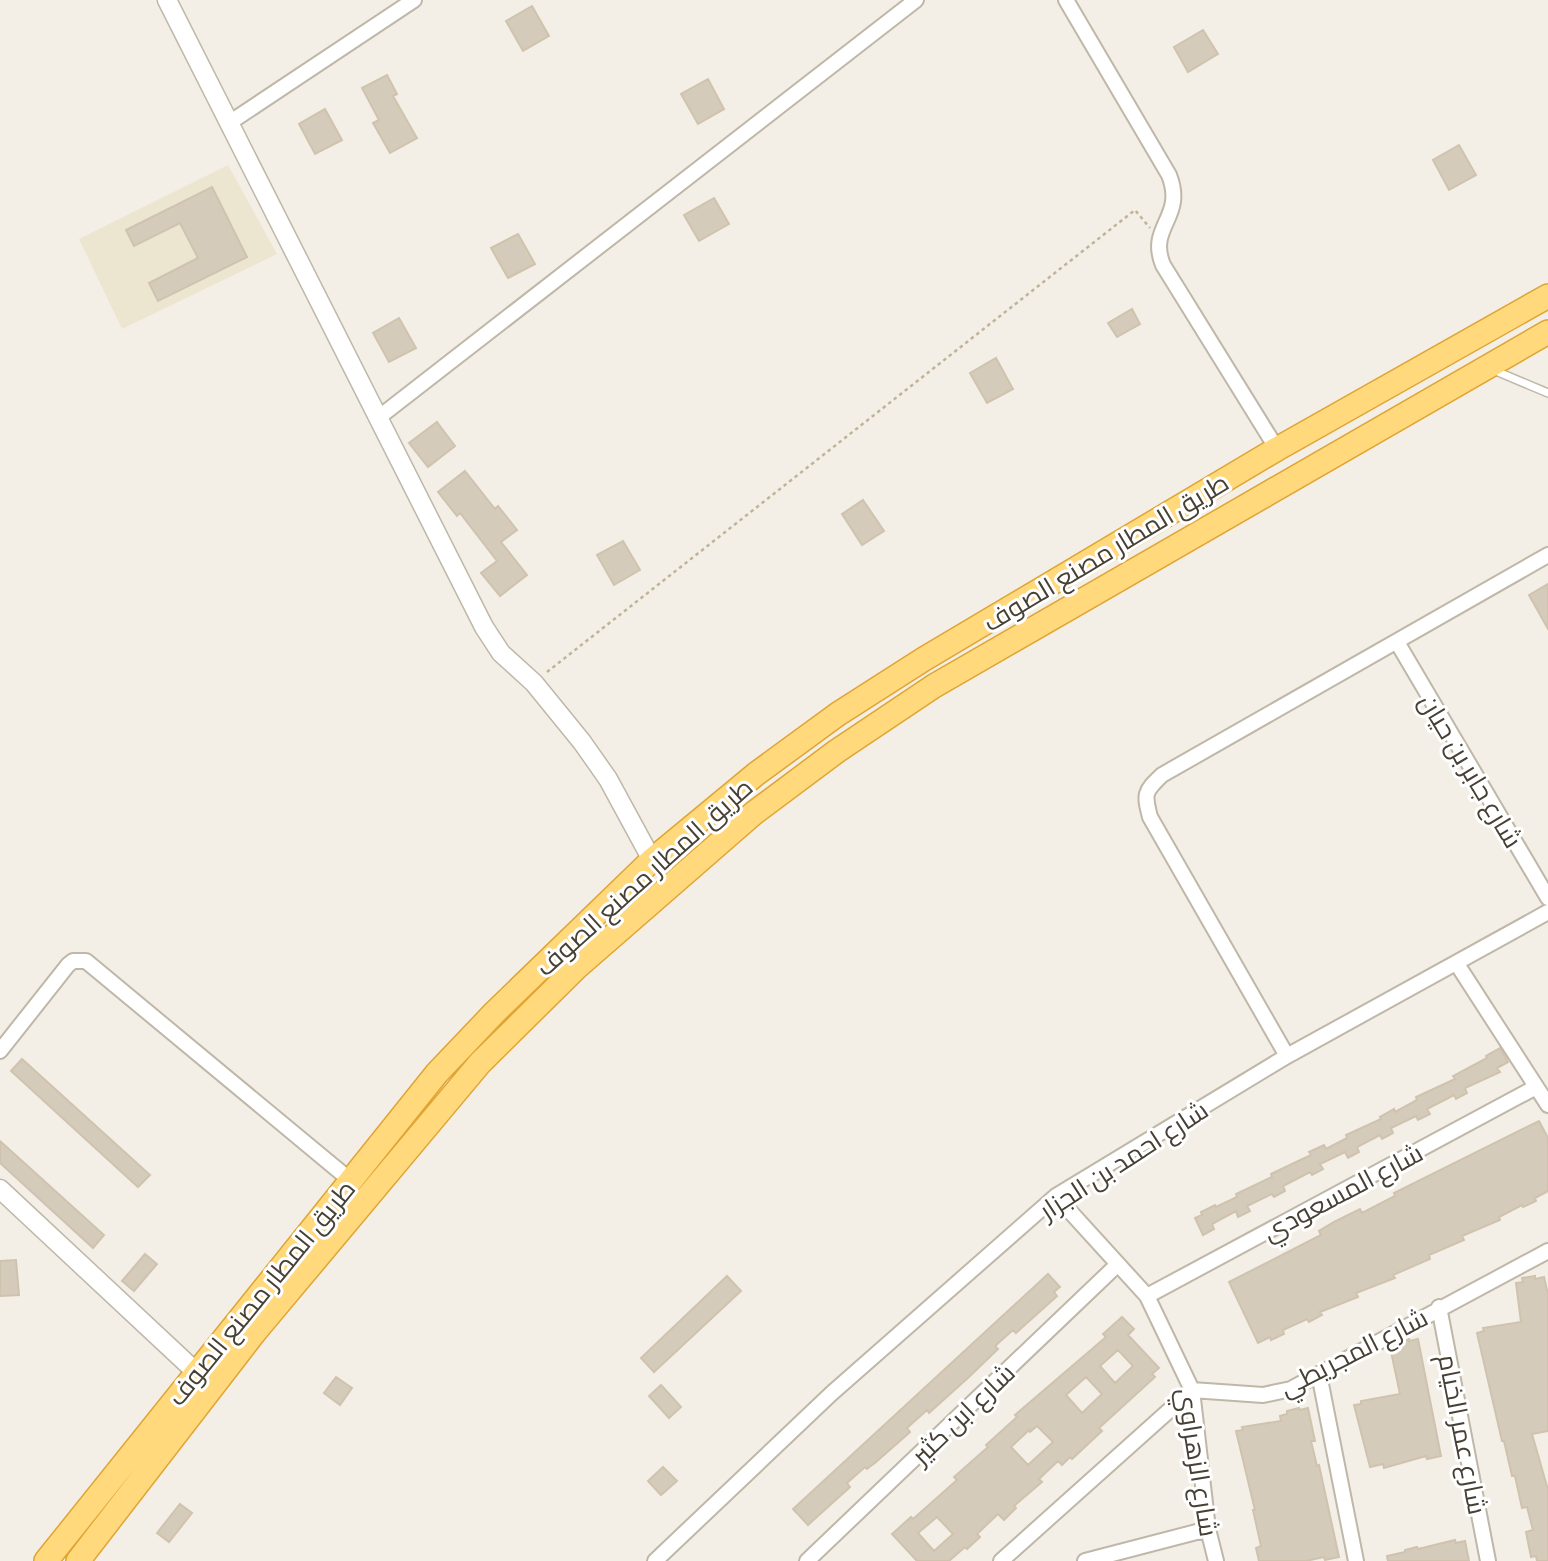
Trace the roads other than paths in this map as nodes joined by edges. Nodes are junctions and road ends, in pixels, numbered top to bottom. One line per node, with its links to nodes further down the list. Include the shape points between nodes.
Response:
1 (167, 0): 5 (street)
2 (414, 0): 5 (street)
3 (916, 0): 10 (street)
4 (1066, 0): 11 (street, via 1169,175 1174,207 1158,238 1163,265)
5 (229, 123): 10 (street)
6 (1544, 307): 11 (highway, طريق المطار مصنع الصوف)
7 (1548, 332): 8 (highway, طريق المطار مصنع الصوف)
8 (1488, 367): 9 (lane); 29 (highway, طريق المطار مصنع الصوف, via 934,686 754,813 576,968 480,1063)
9 (1548, 393)
10 (378, 418): 14 (street, via 484,627 501,653 534,683 583,742)
11 (1277, 449): 14 (highway, طريق المطار مصنع الصوف, via 880,685 756,774)
12 (1548, 555): 13 (street)
13 (1397, 642): 15 (street, شارع جابر بن حيان); 19 (street, via 1162,775 1146,793 1150,817)
14 (652, 860): 22 (highway, طريق المطار مصنع الصوف, via 465,1042)
15 (1548, 898)
16 (1548, 912): 17 (street, شارع احمد بن الجزار)
17 (1457, 964): 19 (street, شارع احمد بن الجزار); 20 (street)
18 (0, 1051): 22 (street, via 68,965 86,961)
19 (1287, 1056): 24 (street, شارع احمد بن الجزار)
20 (1536, 1087): 21 (street); 27 (street, شارع المسعودي)
21 (1548, 1105)
22 (350, 1180): 29 (highway, طريق المطار مصنع الصوف)
23 (0, 1189): 30 (street)
24 (1056, 1196): 26 (street, شارع الزهراوي); 36 (street, شارع احمد بن الجزار, via 832,1393)
25 (1548, 1251): 28 (street, شارع المجريطي)
26 (1117, 1265): 27 (street, شارع الزهراوي); 37 (street, شارع ابن كثير)
27 (1147, 1296): 32 (street, شارع الزهراوي)
28 (1439, 1307): 31 (street, شارع المجريطي); 42 (street, شارع عمر الخيام)
29 (246, 1326): 30 (highway, طريق المطار مصنع الصوف); 35 (highway, طريق المطار مصنع الصوف)
30 (196, 1372): 34 (highway, طريق المطار مصنع الصوف)
31 (1318, 1374): 32 (street, شارع المجريطي, via 1291,1389 1263,1395); 41 (street)
32 (1192, 1390): 33 (street, شارع الزهراوي); 38 (street)
33 (1208, 1529): 39 (street); 40 (street, شارع الزهراوي)
34 (46, 1561)
35 (78, 1561)
36 (654, 1561)
37 (807, 1561)
38 (1001, 1561)
39 (1084, 1561)
40 (1216, 1561)
41 (1356, 1561)
42 (1488, 1561)

